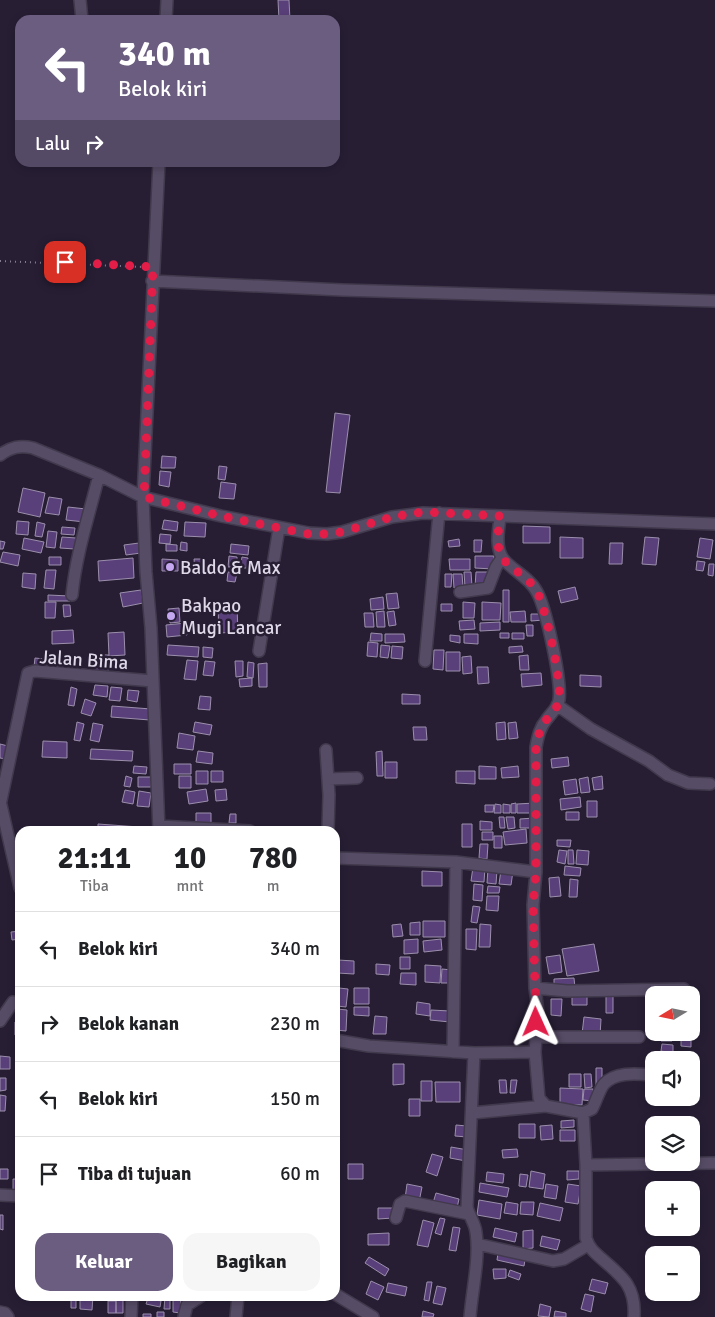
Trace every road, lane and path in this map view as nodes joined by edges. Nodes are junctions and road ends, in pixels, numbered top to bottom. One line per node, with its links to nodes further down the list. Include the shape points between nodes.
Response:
1 (80, 0): 3 (street)
2 (167, 0): 4 (street)
3 (82, 15)
4 (166, 15)
5 (159, 167): 7 (street)
6 (0, 261): 7 (path)
7 (153, 267): 8 (street)
8 (152, 281): 9 (street); 12 (street)
9 (715, 301)
10 (0, 455): 11 (street, via 11,448 24,446)
11 (99, 475): 12 (street); 19 (street, via 74,574)
12 (144, 497): 16 (street); 22 (street)
13 (438, 513): 14 (street); 16 (street, via 392,517 328,534); 21 (street)
14 (500, 516): 15 (street); 17 (street, via 498,541)
15 (715, 524)
16 (279, 528): 20 (street)
17 (502, 558): 18 (street, via 488,588); 23 (street, via 537,592 543,607 558,675)
18 (460, 592)
19 (72, 595)
20 (259, 651)
21 (425, 661)
22 (153, 681): 28 (street, Jalan Bima, via 28,673); 29 (street)
23 (557, 705): 27 (street, via 668,775 688,783); 34 (street, via 538,732 536,747)
24 (326, 750): 26 (street)
25 (356, 778): 26 (street)
26 (328, 779): 30 (street)
27 (710, 784)
28 (0, 805): 33 (street)
29 (159, 826)
30 (328, 826)
31 (340, 858): 32 (street)
32 (456, 862): 34 (street); 44 (street)
33 (15, 867)
34 (536, 872): 35 (street, via 533,906)
35 (535, 988): 36 (street, via 567,991); 41 (street, via 538,1012)
36 (645, 990)
37 (0, 1001): 38 (street)
38 (15, 1002)
39 (15, 1004): 40 (street)
40 (0, 1021)
41 (536, 1037): 42 (street); 45 (street)
42 (639, 1037)
43 (340, 1041): 44 (street)
44 (453, 1052): 46 (street)
45 (535, 1052): 46 (street); 48 (street, via 540,1098)
46 (474, 1053): 49 (street)
47 (645, 1074): 50 (street, via 612,1078 604,1084 592,1109)
48 (546, 1106): 49 (street); 50 (street)
49 (472, 1113): 55 (street)
50 (583, 1113): 52 (street)
51 (715, 1163): 52 (street)
52 (586, 1165): 58 (street)
53 (0, 1195): 54 (street)
54 (15, 1196)
55 (469, 1214): 56 (street, via 405,1201 400,1204); 57 (street, via 474,1223)
56 (396, 1218)
57 (477, 1244): 58 (street, via 553,1261); 69 (street)
58 (588, 1246): 70 (street, via 623,1277 631,1291)
59 (340, 1297): 68 (street)
60 (132, 1301): 65 (street)
61 (193, 1301): 66 (street, via 187,1305)
62 (238, 1301): 67 (street)
63 (0, 1312): 64 (street)
64 (8, 1317)
65 (131, 1317)
66 (184, 1317)
67 (236, 1317)
68 (374, 1317)
69 (470, 1317)
70 (634, 1317)

